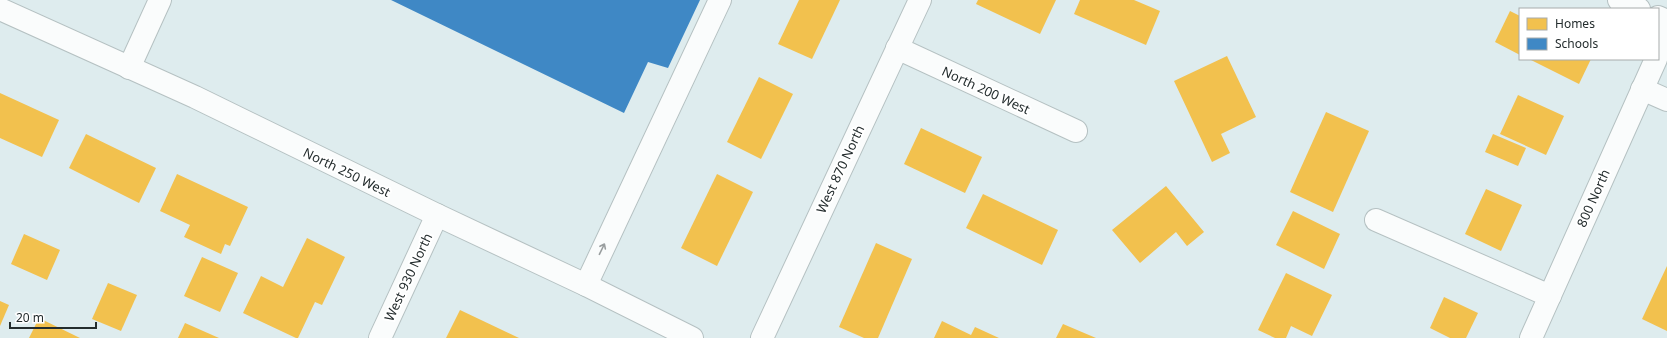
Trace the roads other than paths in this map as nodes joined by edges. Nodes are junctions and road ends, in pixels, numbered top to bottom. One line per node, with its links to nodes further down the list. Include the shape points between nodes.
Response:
1 (160, 0): 11 (street)
2 (720, 0): 17 (street, one-way to 2)
3 (920, 0): 8 (street, West 870 North)
4 (1619, 0): 5 (street)
5 (1637, 8)
6 (0, 9): 11 (street, North 250 West)
7 (1667, 35): 9 (street)
8 (897, 48): 14 (street, North 200 West); 21 (street, West 870 North)
9 (1659, 52)
10 (1656, 60): 12 (street, 800 North)
11 (129, 68): 15 (street, North 250 West)
12 (1642, 89): 13 (street); 18 (street, 800 North)
13 (1667, 100)
14 (1076, 131)
15 (437, 215): 17 (street, North 250 West); 19 (street, West 930 North)
16 (1376, 220): 18 (street)
17 (586, 285): 20 (street, North 250 West)
18 (1550, 296): 22 (street, 800 North)
19 (380, 338)
20 (692, 338)
21 (762, 338)
22 (1531, 338)

